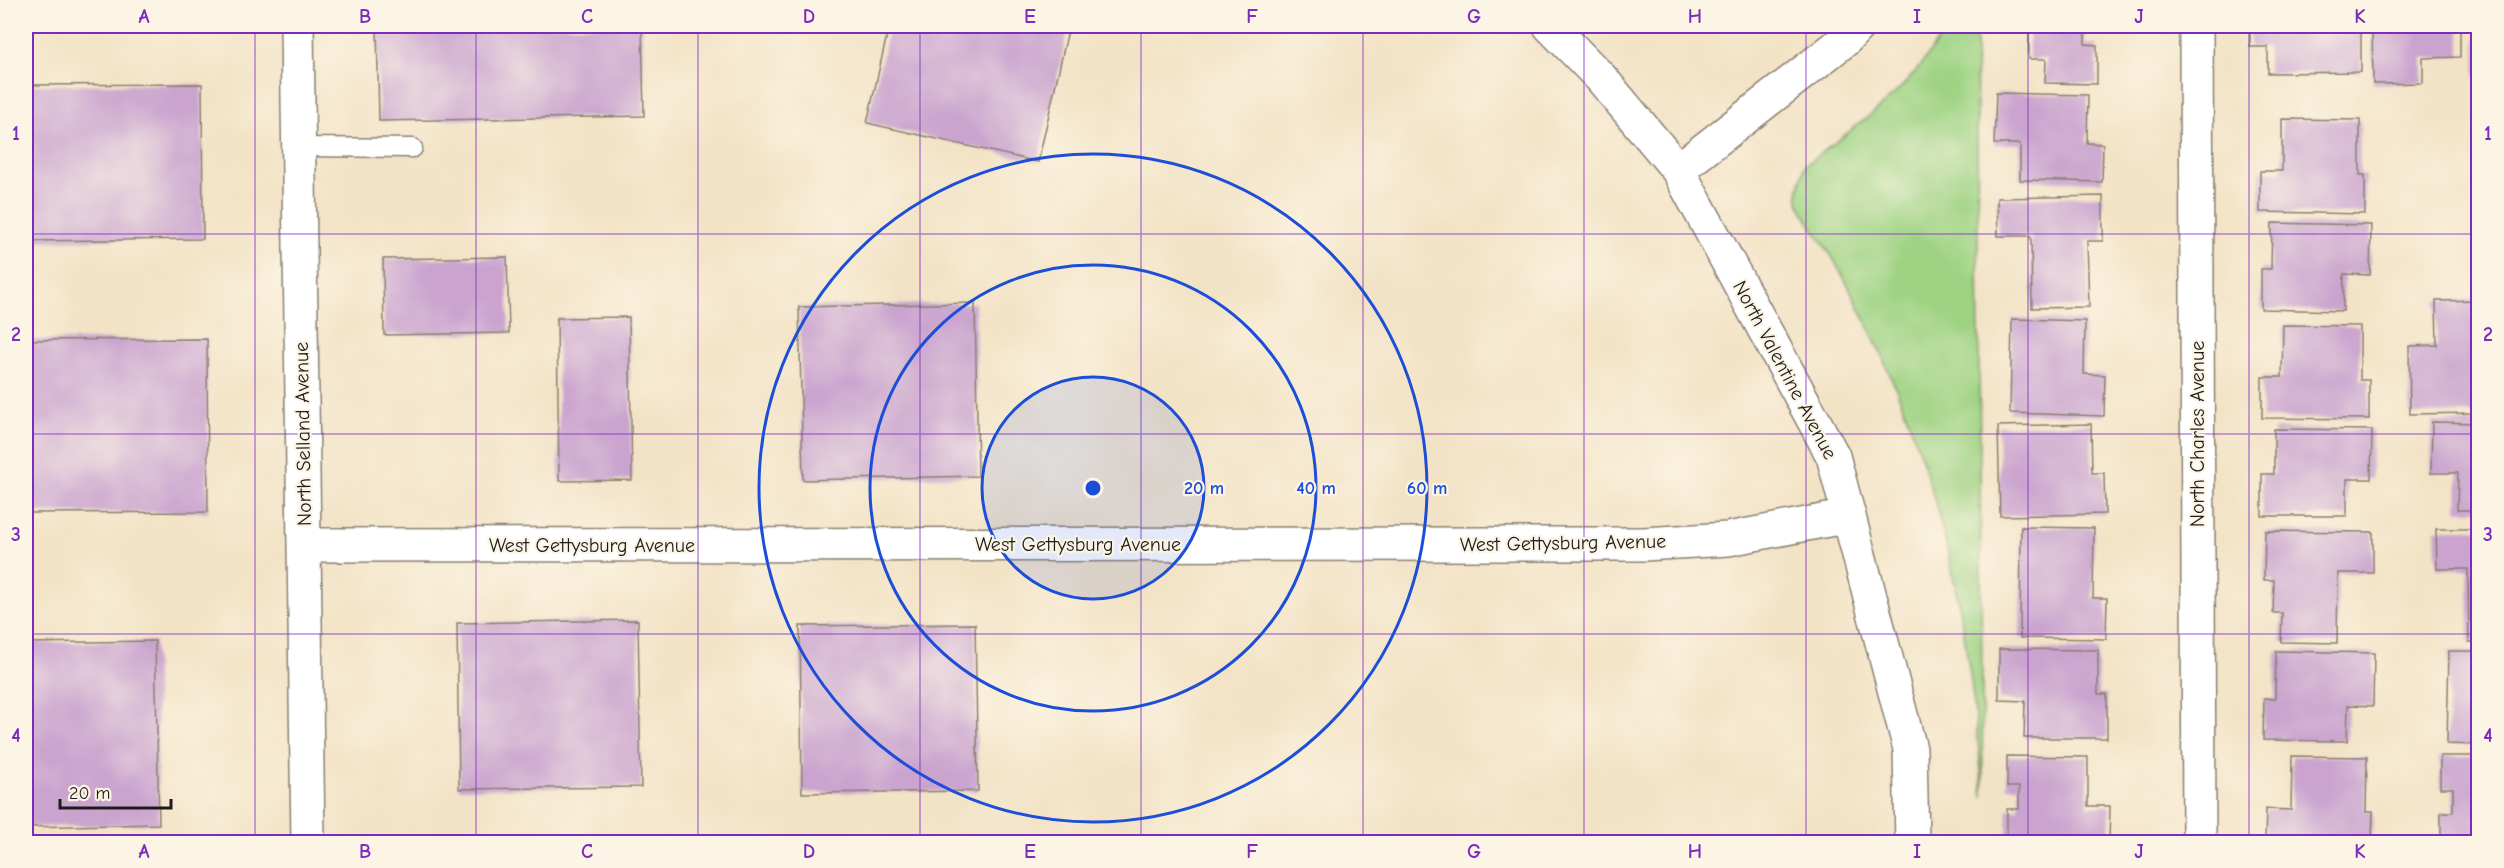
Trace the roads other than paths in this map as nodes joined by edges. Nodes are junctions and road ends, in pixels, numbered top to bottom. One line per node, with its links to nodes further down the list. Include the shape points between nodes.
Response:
1 (297, 26): 5 (street, North Selland Avenue)
2 (1550, 26): 7 (street, North Valentine Avenue, via 1601,78)
3 (1858, 26): 7 (street)
4 (2196, 26): 12 (street, North Charles Avenue)
5 (299, 147): 6 (lane); 9 (street, North Selland Avenue)
6 (413, 148)
7 (1678, 170): 8 (street, North Valentine Avenue, via 1833,456)
8 (1849, 516): 9 (street, West Gettysburg Avenue, via 1728,539 1644,544); 11 (street, North Valentine Avenue, via 1910,749)
9 (304, 545): 10 (street, North Selland Avenue)
10 (308, 843)
11 (1912, 843)
12 (2199, 843)

